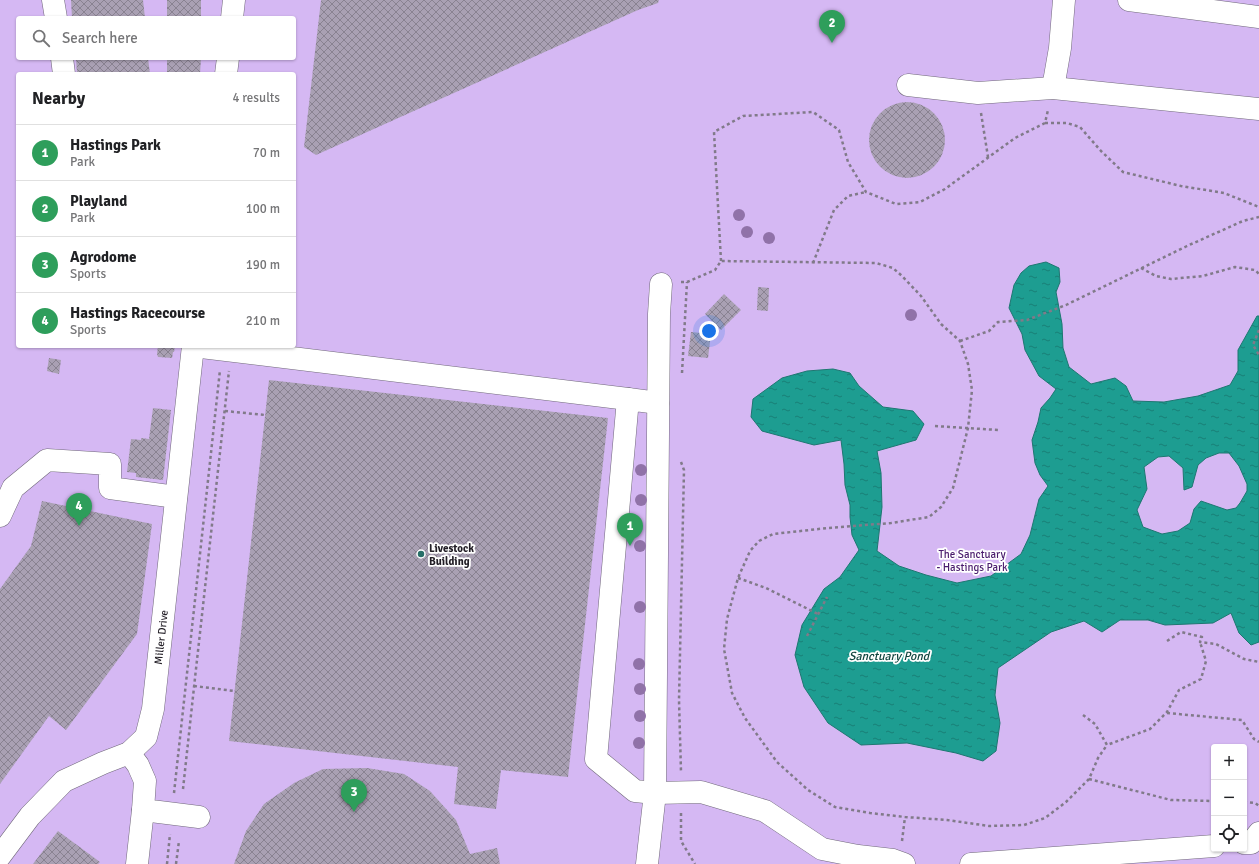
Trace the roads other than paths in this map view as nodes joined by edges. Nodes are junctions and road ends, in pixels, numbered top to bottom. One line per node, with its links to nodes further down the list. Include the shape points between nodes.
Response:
1 (53, 0): 5 (street)
2 (234, 0): 6 (street)
3 (1064, 0): 13 (street)
4 (1129, 0): 7 (street)
5 (56, 16)
6 (232, 16)
7 (1259, 17)
8 (62, 60): 10 (street)
9 (228, 60): 11 (street)
10 (64, 72)
11 (226, 72)
12 (908, 85): 13 (street, via 978,93)
13 (1053, 88): 14 (street)
14 (1259, 109)
15 (661, 284): 19 (street)
16 (193, 348): 20 (street, Miller Drive)
17 (209, 348): 18 (street)
18 (628, 399): 19 (street); 23 (street, via 596,759 635,791)
19 (658, 403): 23 (street)
20 (176, 497): 21 (street, via 110,488 110,464 47,460 13,488); 22 (street, Miller Drive, via 153,710 146,736)
21 (0, 516)
22 (129, 753): 24 (street, via 145,781); 29 (street, Miller Drive, via 64,781 30,816)
23 (655, 792): 33 (street); 34 (street, via 701,792 765,811 822,849)
24 (144, 810): 25 (street); 32 (street)
25 (199, 817)
26 (1259, 833): 27 (street, via 1251,843)
27 (1247, 843)
28 (1211, 846): 31 (street)
29 (0, 856)
30 (1070, 859): 31 (street); 35 (street)
31 (1119, 859)
32 (137, 864)
33 (647, 864)
34 (904, 864)
35 (971, 864)

